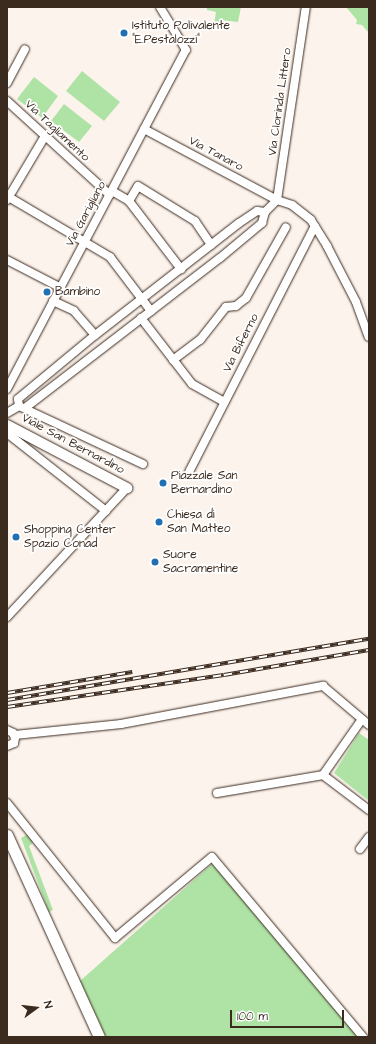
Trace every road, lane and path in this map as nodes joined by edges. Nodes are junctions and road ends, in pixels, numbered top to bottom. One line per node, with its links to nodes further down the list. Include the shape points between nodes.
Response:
1 (160, 7): 6 (street, Via Garigliano, via 186,50)
2 (306, 7): 10 (street, Via Clorinda Littero)
3 (25, 48): 4 (street)
4 (7, 83)
5 (7, 100): 7 (street, Via Tagliamento)
6 (144, 129): 8 (street, Via Garigliano); 10 (street, Via Tanaro)
7 (45, 136): 8 (street, Via Tagliamento); 9 (street)
8 (111, 193): 11 (street, Via Tagliamento); 15 (street, Via Garigliano)
9 (8, 198): 15 (street)
10 (278, 200): 12 (street); 13 (street, Via Tanaro, via 292,205)
11 (129, 201): 16 (street, via 138,186 195,221); 18 (street)
12 (265, 212): 16 (street, via 257,211); 22 (street, via 262,223)
13 (315, 226): 25 (street, Via Tanaro, via 356,302); 28 (street, Via Biferno)
14 (286, 227): 26 (street, via 246,298 236,306 226,307 200,340)
15 (86, 241): 19 (street, Via Garigliano); 20 (street, via 110,257)
16 (211, 245): 18 (street)
17 (7, 260): 19 (street)
18 (181, 269): 20 (street)
19 (61, 288): 21 (street, Via Garigliano)
20 (142, 299): 22 (street); 24 (street)
21 (53, 301): 24 (street, via 74,311); 27 (street, Via Garigliano)
22 (151, 311): 23 (street)
23 (141, 318): 26 (street); 29 (street)
24 (95, 335): 29 (street, via 18,399)
25 (369, 337)
26 (172, 360): 28 (street, via 192,384)
27 (7, 389)
28 (224, 402): 34 (street, Via Biferno)
29 (22, 407): 30 (street); 33 (street)
30 (7, 413)
31 (7, 425): 35 (street, Viale San Bernardino)
32 (7, 434): 36 (street)
33 (143, 464)
34 (190, 472)
35 (127, 488): 36 (street)
36 (106, 510): 37 (street)
37 (7, 617)
38 (362, 719): 39 (street); 41 (street, via 323,686 121,724); 43 (street)
39 (369, 725)
40 (7, 730): 41 (street)
41 (15, 735): 42 (street, via 14,743)
42 (7, 746)
43 (324, 775): 44 (street); 46 (street)
44 (217, 793)
45 (7, 803): 51 (street, via 115,938 212,857)
46 (369, 810)
47 (369, 837): 49 (street)
48 (8, 841): 50 (main road)
49 (360, 849)
50 (99, 1037)
51 (364, 1037)

